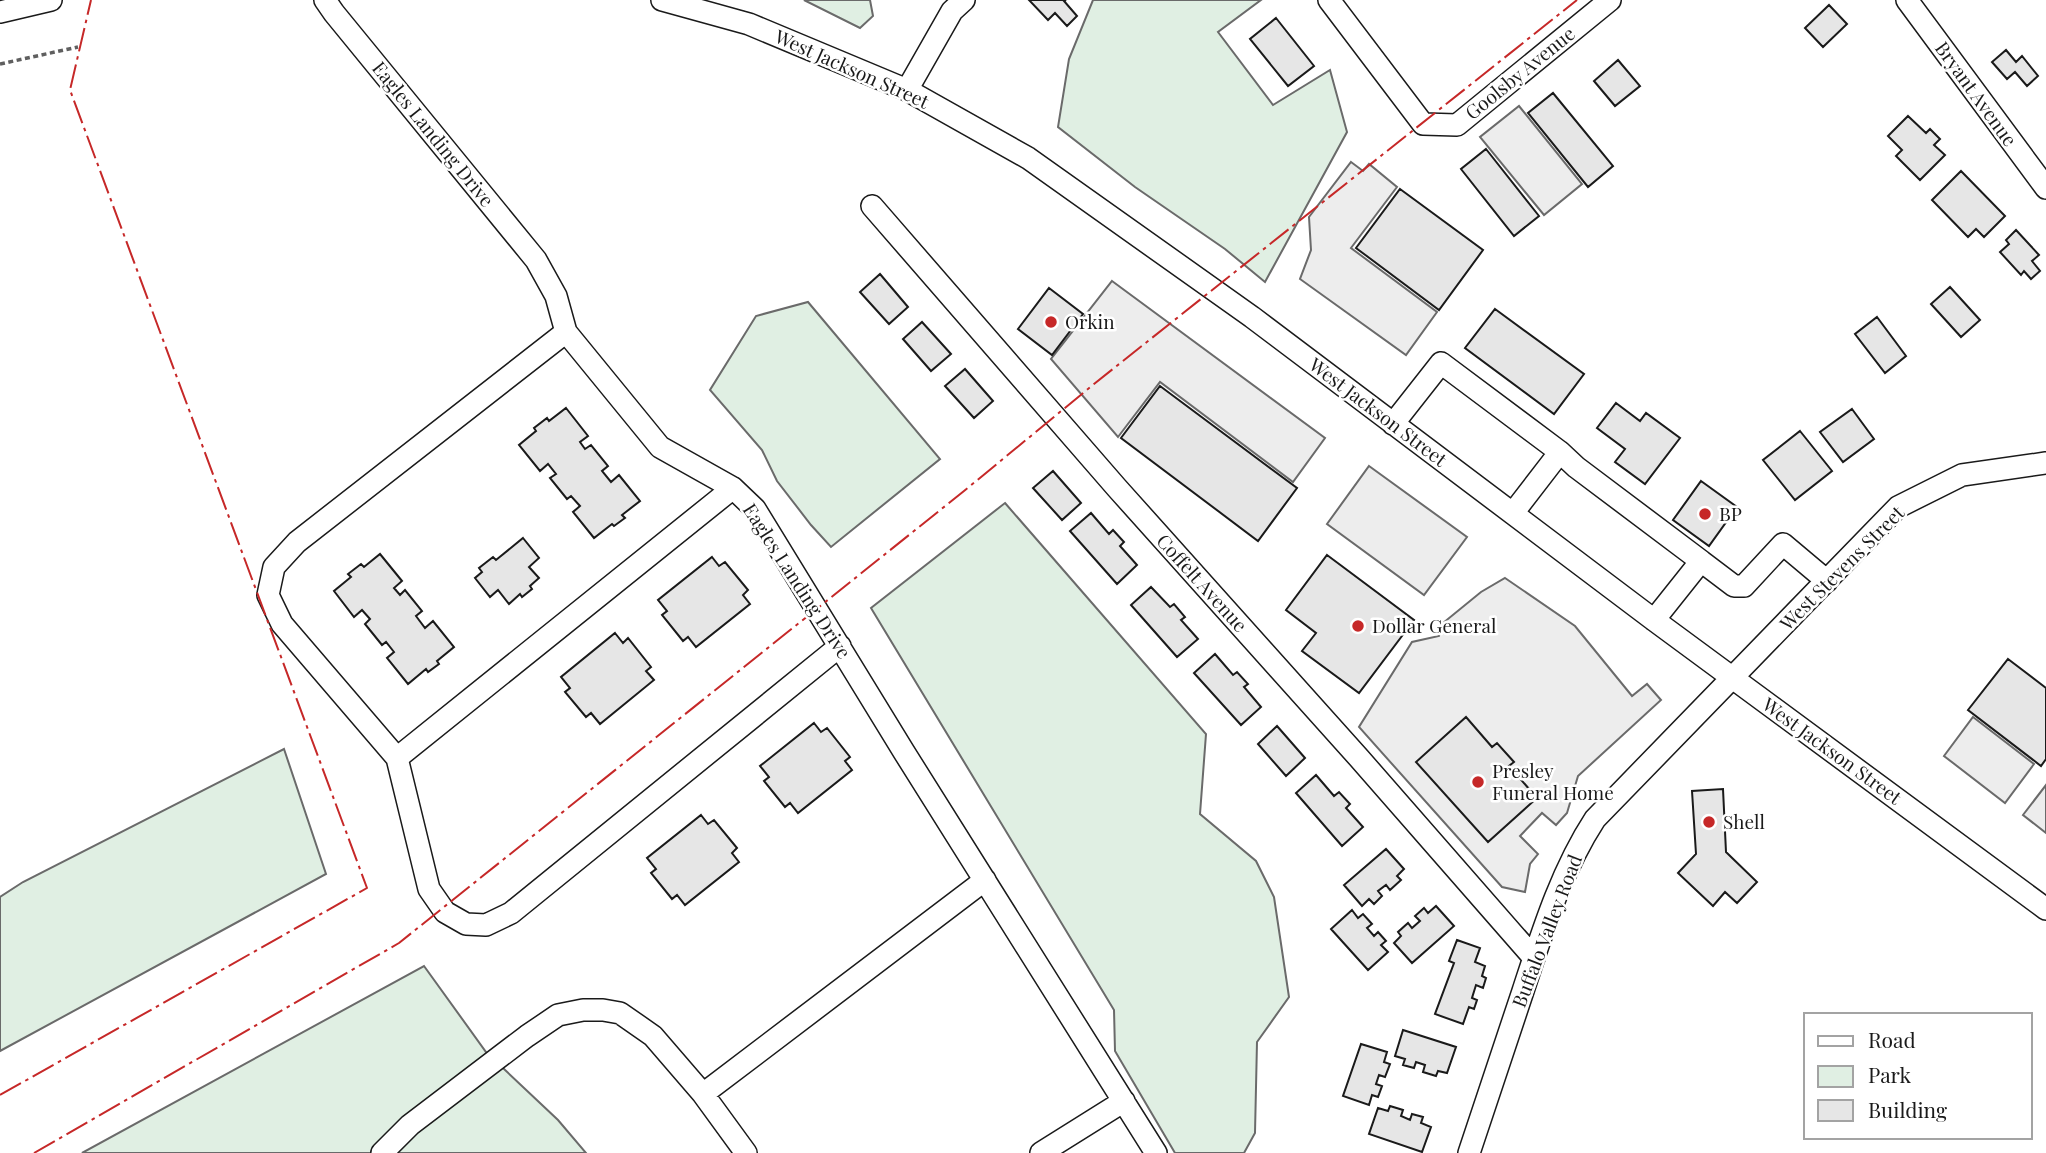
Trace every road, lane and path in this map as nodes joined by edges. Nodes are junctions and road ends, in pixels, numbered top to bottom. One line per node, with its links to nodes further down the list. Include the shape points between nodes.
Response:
1 (51, 0): 8 (street)
2 (325, 0): 14 (street, Eagles Landing Drive, via 536,260 556,296)
3 (662, 0): 11 (street, West Jackson Street, via 748,24)
4 (964, 0): 11 (street, via 952,11)
5 (1329, 0): 6 (street, Goolsby Avenue, via 1423,124 1457,125)
6 (1610, 0)
7 (1907, 0): 12 (street, Bryant Avenue)
8 (0, 12)
9 (78, 47): 10 (path)
10 (0, 64)
11 (907, 90): 15 (street, West Jackson Street, via 1027,158 1252,317)
12 (2046, 188)
13 (872, 206): 28 (street, Coffelt Avenue)
14 (565, 332): 18 (street, Eagles Landing Drive, via 660,447); 25 (street, via 297,542 274,567 268,595 282,624)
15 (1393, 424): 16 (street, via 1441,363); 19 (street, West Jackson Street)
16 (1560, 452): 19 (street); 20 (street)
17 (2046, 463): 21 (street, West Stevens Street, via 1962,475 1898,507)
18 (733, 488): 23 (street, Eagles Landing Drive, via 755,509); 25 (street)
19 (1513, 513): 22 (street, West Jackson Street)
20 (1701, 561): 21 (street, via 1734,586 1744,586 1783,544); 22 (street)
21 (1827, 580): 24 (street, West Stevens Street)
22 (1654, 620): 24 (street, West Jackson Street)
23 (840, 646): 25 (street, via 511,914 486,925 466,924 445,912 429,889); 26 (street, Eagles Landing Drive)
24 (1732, 678): 27 (street, West Jackson Street); 28 (street, Buffalo Valley Road, via 1595,819 1559,890)
25 (397, 758)
26 (985, 880): 29 (street); 30 (street, Eagles Landing Drive)
27 (2046, 909)
28 (1534, 958): 35 (street, Buffalo Valley Road)
29 (703, 1094): 31 (street, via 636,1022 620,1013 583,1010 558,1016 527,1036 410,1125); 32 (street)
30 (1124, 1101): 33 (street); 34 (street, Eagles Landing Drive)
31 (382, 1153)
32 (746, 1153)
33 (1041, 1153)
34 (1156, 1153)
35 (1469, 1153)

